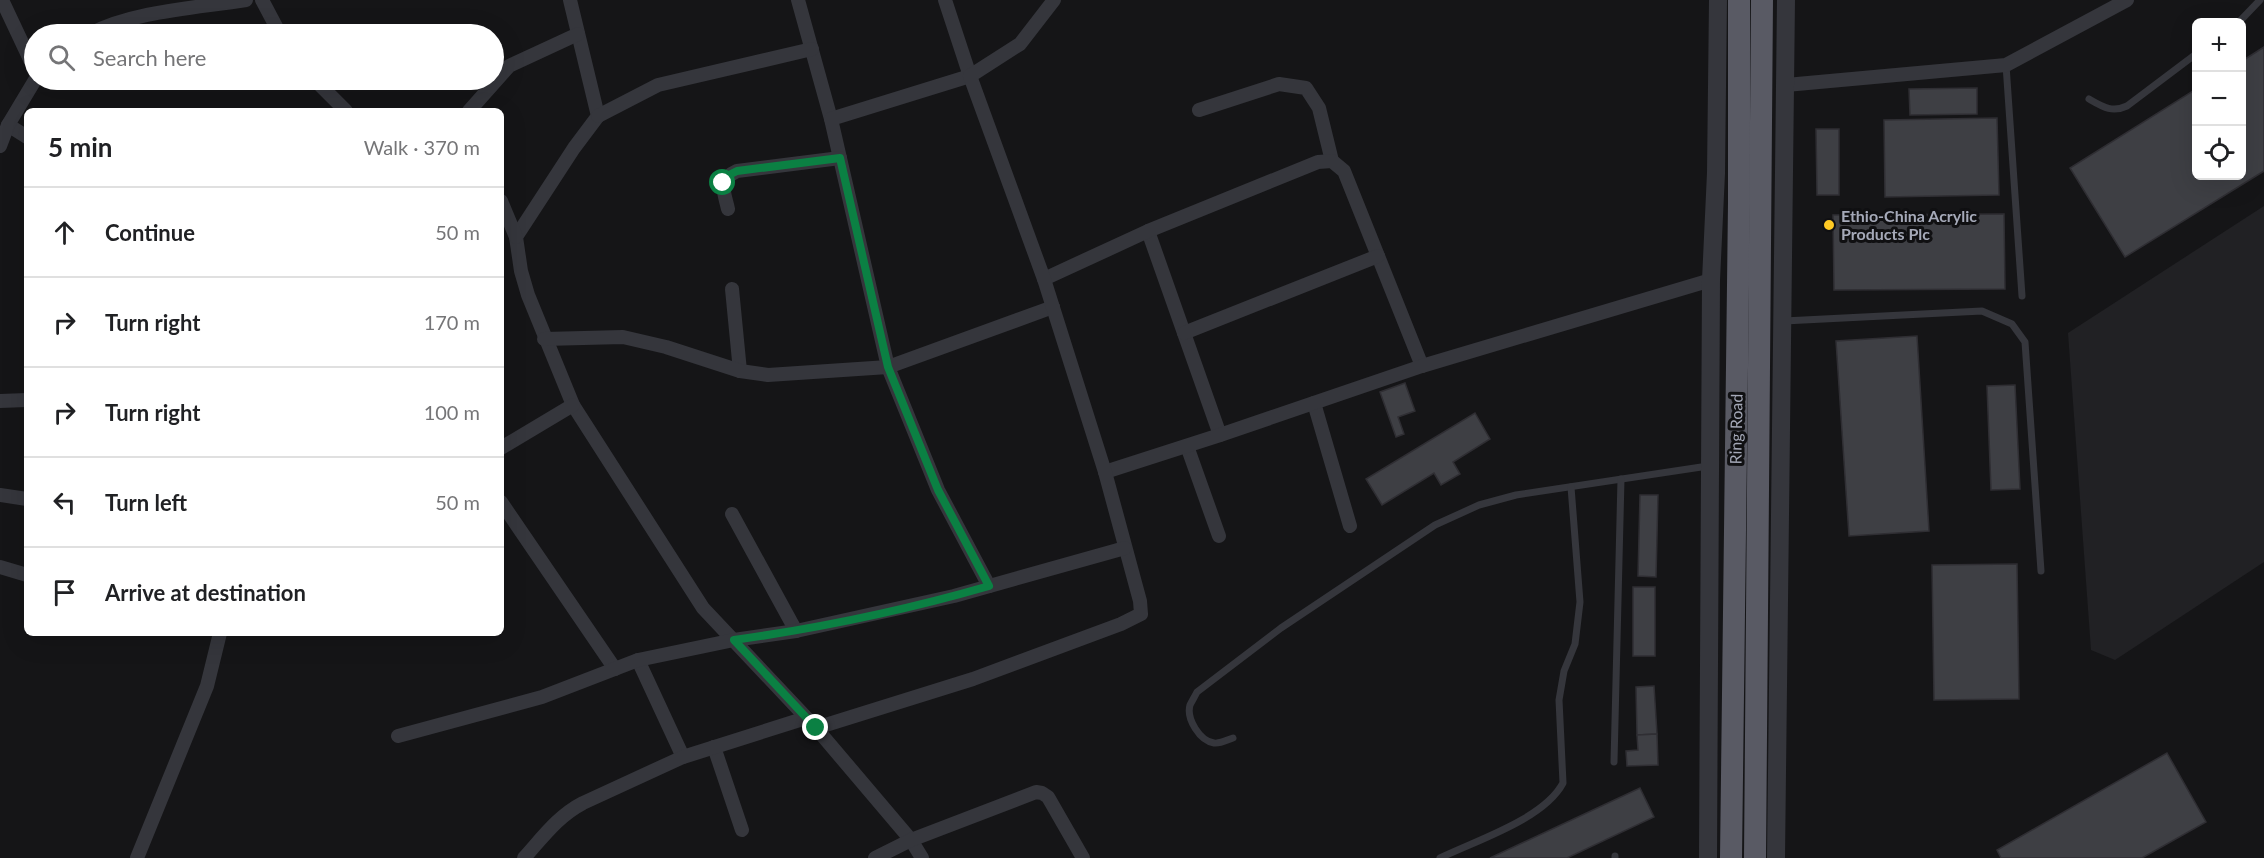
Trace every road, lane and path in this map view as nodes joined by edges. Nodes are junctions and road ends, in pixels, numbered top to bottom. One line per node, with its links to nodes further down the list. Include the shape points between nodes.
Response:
1 (2, 0): 18 (street)
2 (246, 0): 15 (street)
3 (262, 0): 16 (street)
4 (570, 0): 17 (street)
5 (798, 0): 19 (street)
6 (945, 0): 23 (street)
7 (1054, 0): 23 (street, via 1020,44)
8 (1718, 0): 45 (street)
9 (1739, 0): 97 (highway, Ring Road)
10 (1762, 0): 98 (highway, Ring Road)
11 (1786, 0): 24 (street)
12 (2127, 0): 21 (street)
13 (2260, 0): 14 (lane)
14 (2243, 18)
15 (113, 24)
16 (275, 24)
17 (578, 34): 22 (street); 32 (street)
18 (24, 47)
19 (812, 49): 32 (street, via 658,85); 33 (street)
20 (2192, 57): 28 (lane, via 2118,110 2106,109)
21 (2006, 66): 24 (street); 47 (lane)
22 (504, 72)
23 (970, 76): 33 (street); 44 (street)
24 (1786, 85): 49 (street)
25 (29, 90): 34 (street)
26 (325, 90): 29 (street)
27 (488, 90): 30 (street)
28 (2089, 99)
29 (343, 108)
30 (472, 108)
31 (1199, 110): 38 (street, via 1279,84 1306,88 1319,108)
32 (598, 116): 42 (street)
33 (831, 119): 37 (street)
34 (8, 125): 35 (street); 36 (street)
35 (24, 135)
36 (0, 146)
37 (840, 158): 40 (street, via 737,171 723,183); 53 (street)
38 (1332, 161): 41 (street, via 1318,162); 43 (street, via 1344,171)
39 (504, 208): 42 (street)
40 (728, 209)
41 (1148, 231): 44 (street); 50 (street)
42 (516, 237): 51 (street, via 520,271)
43 (1378, 256): 50 (street); 52 (street)
44 (1044, 279): 48 (street)
45 (1711, 280): 52 (street); 62 (street)
46 (732, 289): 54 (street)
47 (2022, 296)
48 (1053, 307): 53 (street); 63 (street)
49 (1783, 321): 74 (lane, via 1982,311 2012,324 2025,342); 99 (street)
50 (1184, 333): 59 (street)
51 (544, 339): 54 (street, via 623,337); 58 (street)
52 (1422, 366): 57 (street)
53 (888, 367): 54 (street, via 768,375); 76 (street, via 938,490)
54 (740, 371)
55 (24, 400): 56 (street)
56 (0, 401)
57 (1314, 403): 59 (street); 70 (street)
58 (573, 405): 60 (street); 79 (street, via 703,608)
59 (1221, 435): 61 (street)
60 (504, 446)
61 (1187, 446): 63 (street); 71 (street)
62 (1710, 466): 64 (lane); 96 (street)
63 (1105, 472): 72 (street)
64 (1621, 479): 65 (lane); 87 (lane)
65 (1571, 487): 84 (lane, via 1479,505 1435,525 1281,628 1197,692 1190,706 1191,718 1204,740 1216,744); 95 (lane, via 1580,602 1575,644 1564,671 1559,700 1563,783 1558,794 1526,818)
66 (0, 495): 67 (street)
67 (24, 499)
68 (504, 506): 81 (street)
69 (732, 514): 77 (street)
70 (1350, 526)
71 (1219, 536)
72 (1125, 548): 76 (street); 82 (street, via 1140,602 1139,616 973,679)
73 (0, 567): 75 (street)
74 (2041, 571)
75 (24, 574)
76 (989, 586): 77 (street)
77 (796, 632): 79 (street)
78 (219, 636): 90 (street, via 207,686)
79 (734, 640): 80 (street); 82 (street)
80 (638, 660): 81 (street); 86 (street)
81 (615, 669): 83 (street, via 542,697)
82 (811, 723): 85 (street); 89 (street)
83 (399, 736)
84 (1233, 738)
85 (714, 747): 86 (street); 88 (street)
86 (683, 757): 91 (street, via 569,810)
87 (1614, 762)
88 (742, 830)
89 (910, 840): 92 (street); 93 (street); 94 (street, via 1036,792 1048,797)
90 (137, 858)
91 (524, 858)
92 (875, 858)
93 (922, 858)
94 (1083, 858)
95 (1440, 858)
96 (1708, 858)
97 (1731, 858)
98 (1755, 858)
99 (1776, 858)

